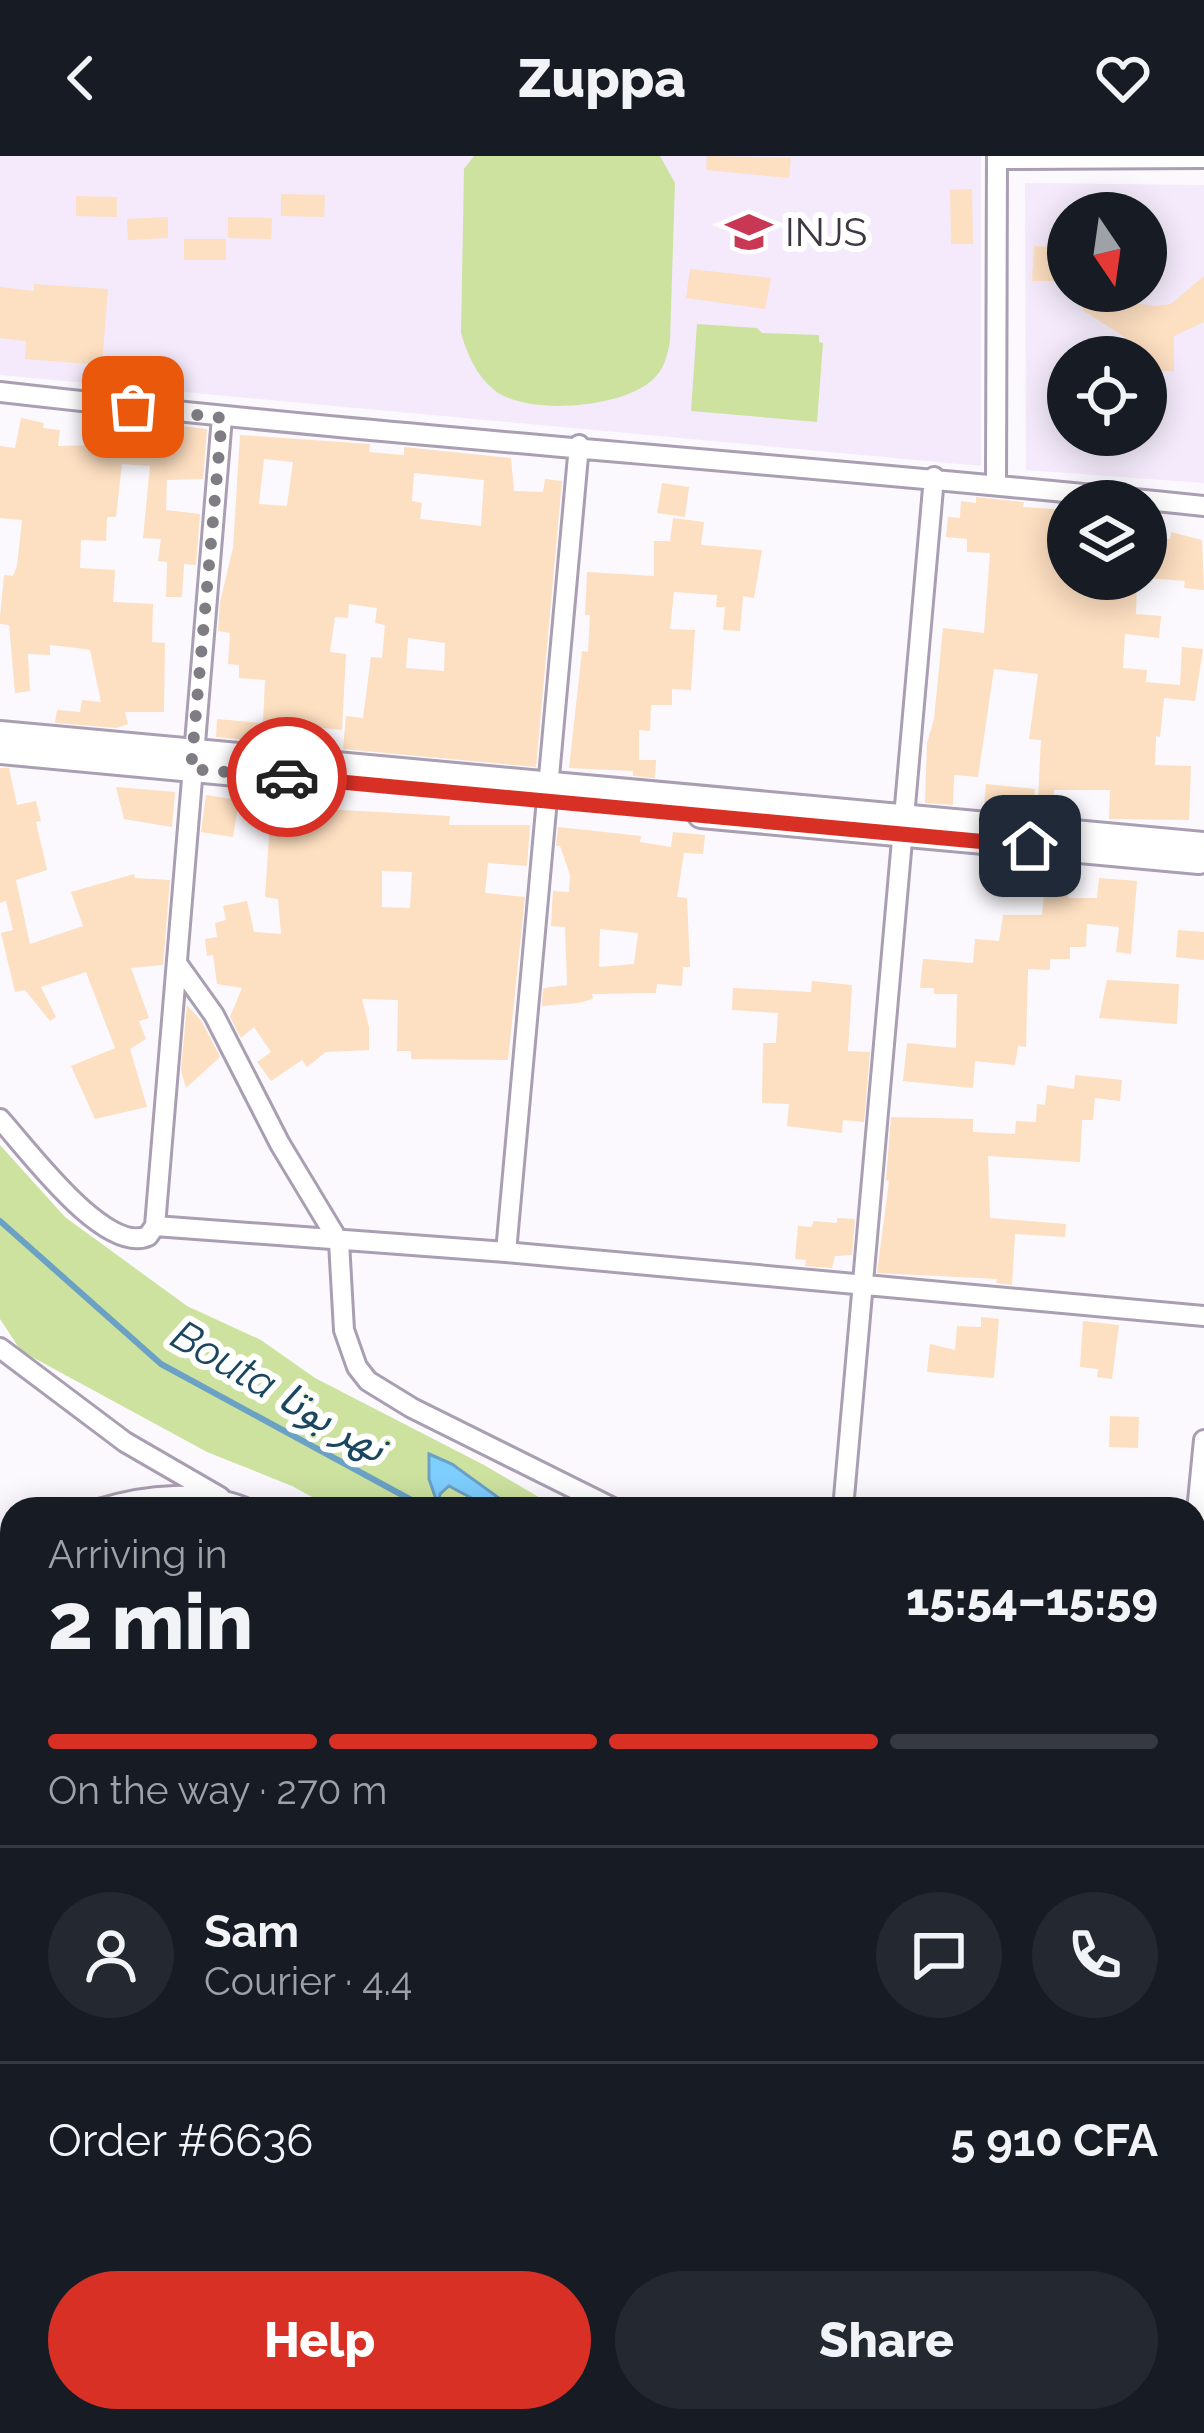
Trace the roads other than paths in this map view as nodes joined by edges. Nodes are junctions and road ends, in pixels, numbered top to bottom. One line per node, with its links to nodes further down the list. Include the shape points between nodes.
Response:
1 (997, 158): 2 (street); 7 (street)
2 (1204, 158)
3 (0, 392): 4 (street)
4 (222, 418): 5 (street); 11 (street)
5 (579, 446): 6 (street); 12 (street)
6 (934, 477): 7 (street); 13 (street)
7 (996, 484): 8 (street)
8 (1204, 506)
9 (0, 734): 11 (street)
10 (0, 751): 11 (street)
11 (192, 760): 12 (street); 16 (street)
12 (545, 792): 13 (street); 20 (street)
13 (901, 825): 14 (street); 15 (street); 21 (street)
14 (1204, 845)
15 (1204, 862)
16 (179, 966): 18 (street); 19 (street)
17 (0, 1119): 18 (street, via 99,1226 127,1240 148,1236)
18 (154, 1226): 19 (street)
19 (339, 1242): 20 (street); 27 (street, via 344,1330 368,1381)
20 (506, 1252): 21 (street)
21 (861, 1286): 22 (street); 28 (street)
22 (1204, 1316)
23 (0, 1348): 26 (street, via 125,1442)
24 (1204, 1440): 29 (street)
25 (165, 1497): 26 (street)
26 (220, 1497)
27 (591, 1497)
28 (844, 1497)
29 (1198, 1497)

